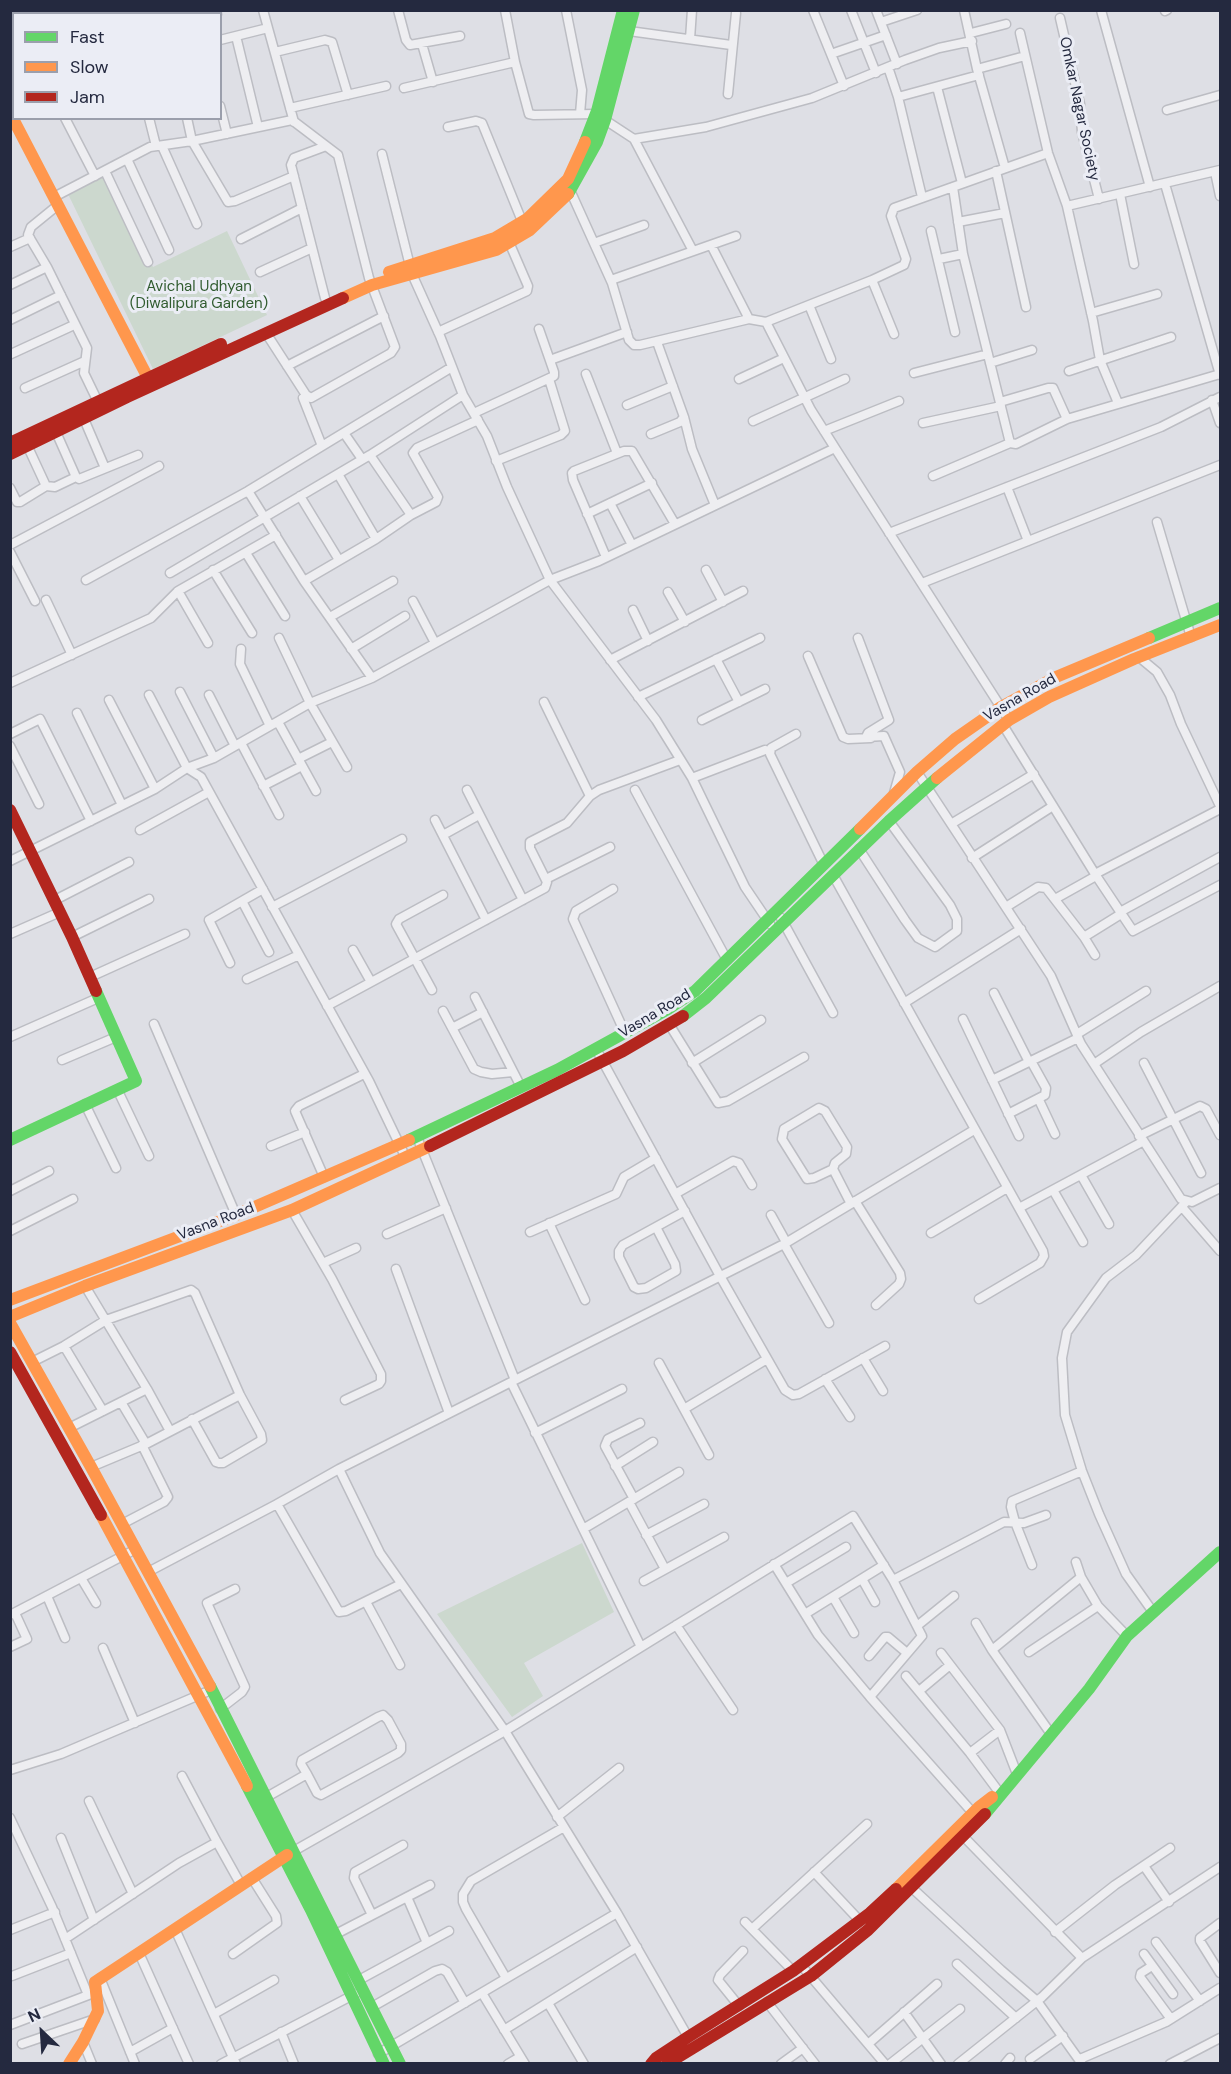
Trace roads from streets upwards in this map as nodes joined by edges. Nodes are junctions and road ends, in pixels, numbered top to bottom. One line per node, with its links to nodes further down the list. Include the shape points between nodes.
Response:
1 (263, 10): 18 (street)
2 (398, 10): 28 (street, via 407,43)
3 (505, 10): 33 (street)
4 (566, 10): 50 (street, via 582,90)
5 (623, 10): 51 (street)
6 (634, 10): 19 (street)
7 (692, 10): 25 (street)
8 (813, 10): 31 (street)
9 (851, 10): 27 (street)
10 (876, 10): 16 (street)
11 (917, 10): 16 (street)
12 (964, 10): 24 (street)
13 (1101, 10): 76 (street)
14 (736, 14): 29 (street)
15 (1060, 18): 80 (street, Omkar Nagar Society)
16 (880, 22): 21 (street)
17 (1006, 24): 24 (street)
18 (268, 28): 22 (street); 30 (street)
19 (629, 31): 25 (street); 51 (street)
20 (1020, 33): 32 (street)
21 (886, 34): 27 (street); 34 (street)
22 (236, 36): 26 (street); 57 (street)
23 (460, 36): 28 (street)
24 (971, 37): 34 (street); 36 (street)
25 (690, 39): 29 (street)
26 (222, 40)
27 (864, 42): 31 (street); 37 (street)
28 (422, 44): 38 (street)
29 (731, 45): 43 (street)
30 (275, 52): 44 (street, via 325,40 332,42); 47 (street)
31 (831, 54): 40 (street)
32 (1026, 56): 36 (street); 64 (street)
33 (515, 62): 38 (street); 50 (street, via 529,114)
34 (897, 63): 35 (street)
35 (888, 67): 37 (street); 46 (street)
36 (978, 72): 41 (street); 67 (street)
37 (876, 73): 40 (street)
38 (433, 82): 42 (street)
39 (386, 86): 44 (street)
40 (844, 86): 60 (street, via 706,127)
41 (937, 87): 46 (street); 74 (street)
42 (404, 88)
43 (728, 94)
44 (348, 95): 47 (street)
45 (1221, 95): 48 (street)
46 (898, 97): 79 (street)
47 (290, 108): 56 (street)
48 (1167, 110)
49 (222, 114): 59 (street)
50 (580, 114): 51 (street)
51 (600, 117): 60 (street); 75 (street, via 597,142)
52 (14, 120): 81 (street)
53 (66, 120): 71 (street)
54 (150, 120): 62 (street)
55 (187, 120): 61 (street)
56 (294, 122): 57 (street); 63 (street)
57 (258, 127): 59 (street)
58 (448, 127): 88 (street, via 482,123)
59 (227, 134): 61 (street)
60 (634, 139): 99 (street)
61 (192, 141): 62 (street); 72 (street, via 228,202)
62 (159, 146): 66 (street); 86 (street)
63 (326, 146): 72 (street, via 294,158); 109 (street, via 338,155)
64 (1048, 153): 67 (street); 82 (street)
65 (382, 154): 105 (street)
66 (127, 159): 68 (street); 98 (street)
67 (1005, 168): 69 (street)
68 (105, 171): 71 (street); 102 (street)
69 (996, 171): 74 (street); 84 (street)
70 (1218, 171): 73 (street); 78 (street)
71 (95, 176): 81 (street)
72 (294, 176): 83 (street)
73 (1164, 183): 76 (street); 143 (street)
74 (957, 185): 79 (street); 85 (street)
75 (568, 187): 88 (street); 94 (street)
76 (1150, 187): 77 (street)
77 (1120, 194): 80 (street); 103 (street)
78 (1221, 196)
79 (922, 197): 108 (street, via 891,211 906,263)
80 (1099, 199): 82 (street)
81 (56, 201): 91 (street, via 28,231); 144 (street)
82 (1066, 206): 116 (street)
83 (302, 208): 92 (street); 97 (street)
84 (1005, 213): 85 (street); 115 (street)
85 (958, 222): 100 (street)
86 (197, 224)
87 (644, 225): 94 (street)
88 (524, 227): 93 (street); 105 (street)
89 (930, 231): 101 (street)
90 (736, 236): 95 (street)
91 (30, 238): 96 (street); 104 (street)
92 (241, 239)
93 (509, 243): 105 (street, via 451,264); 123 (street, via 527,291)
94 (594, 243): 107 (street)
95 (711, 245): 99 (street); 119 (street)
96 (10, 247)
97 (312, 248): 106 (street); 113 (street)
98 (170, 250)
99 (693, 251): 107 (street)
100 (963, 254): 101 (street); 134 (street)
101 (939, 259): 125 (street)
102 (148, 262)
103 (1134, 264)
104 (47, 267): 110 (street); 112 (street)
105 (411, 269): 109 (street); 123 (street)
106 (260, 272)
107 (610, 280): 124 (street)
108 (872, 280): 114 (street); 127 (street)
109 (371, 282): 113 (street); 117 (street); 126 (street)
110 (10, 285)
111 (1157, 294): 116 (street)
112 (61, 295): 118 (street); 121 (street)
113 (325, 298): 144 (street)
114 (808, 306): 120 (street); 133 (street)
115 (1026, 307)
116 (1091, 313): 136 (street)
117 (384, 316): 138 (street); 138 (street, via 394,350 314,397 306,395)
118 (10, 320)
119 (749, 320): 120 (street); 129 (street)
120 (766, 322): 132 (street)
121 (74, 324): 131 (street); 137 (street, via 87,348)
122 (539, 329): 135 (street)
123 (438, 332): 139 (street)
124 (627, 332): 129 (street, via 634,345); 135 (street)
125 (955, 332)
126 (266, 333): 138 (street); 158 (street)
127 (894, 334)
128 (1171, 337): 136 (street)
129 (657, 342): 148 (street)
130 (1032, 350): 134 (street)
131 (11, 354)
132 (784, 358): 146 (street); 152 (street)
133 (831, 359)
134 (989, 359): 141 (street); 156 (street)
135 (550, 360): 145 (street, via 555,374)
136 (1100, 360): 140 (street); 155 (street)
137 (85, 361): 149 (street); 158 (street, via 84,373)
138 (287, 366)
139 (452, 367): 150 (street); 168 (street)
140 (1069, 371)
141 (914, 373)
142 (586, 374): 175 (street)
143 (1220, 375): 155 (street)
144 (148, 378): 158 (street)
145 (549, 379): 159 (street); 179 (street, via 565,432)
146 (739, 379)
147 (845, 379): 152 (street)
148 (673, 386): 157 (street); 160 (street)
149 (25, 388)
150 (463, 395): 159 (street); 178 (street)
151 (303, 398): 173 (street)
152 (804, 398): 163 (street); 166 (street)
153 (1216, 399): 165 (street); 188 (street, via 1161,427)
154 (899, 401): 166 (street)
155 (1118, 403): 162 (street)
156 (1000, 404): 162 (street, via 1053,388); 164 (street); 171 (street)
157 (627, 405)
158 (100, 406): 161 (street); 170 (street)
159 (476, 417): 179 (street); 195 (street, via 415,451 438,497 436,502)
160 (684, 417): 169 (street); 193 (street)
161 (84, 418): 167 (street); 182 (street)
162 (1067, 419): 171 (street, via 1016,444)
163 (753, 421)
164 (923, 423)
165 (1221, 423)
166 (824, 431): 174 (street)
167 (56, 432): 172 (street); 185 (street)
168 (344, 433): 173 (street); 178 (street)
169 (651, 434)
170 (10, 443)
171 (1010, 443): 184 (street)
172 (27, 446): 176 (street); 187 (street)
173 (322, 446): 190 (street)
174 (835, 448): 193 (street); 199 (street)
175 (617, 453): 186 (street, via 635,453); 194 (street, via 572,473)
176 (10, 454)
177 (138, 455): 182 (street)
178 (366, 457): 183 (street); 195 (street)
179 (496, 461): 213 (street)
180 (1221, 465): 202 (street)
181 (159, 466): 203 (street)
182 (105, 468): 185 (street)
183 (338, 474): 191 (street); 201 (street)
184 (933, 476)
185 (76, 477): 187 (street, via 55,487)
186 (652, 483): 192 (street); 198 (street)
187 (46, 486): 189 (street, via 20,502)
188 (1006, 487): 199 (street); 202 (street)
189 (10, 488)
190 (248, 491): 196 (street); 212 (street)
191 (300, 496): 196 (street); 208 (street)
192 (610, 503): 194 (street); 204 (street)
193 (714, 505): 198 (street)
194 (587, 514): 207 (street)
195 (411, 515): 201 (street)
196 (265, 518): 200 (street); 211 (street)
197 (1157, 522): 230 (street)
198 (675, 524): 204 (street)
199 (889, 532): 216 (street)
200 (276, 535): 206 (street); 214 (street)
201 (375, 539): 208 (street)
202 (1028, 541): 216 (street)
203 (10, 545)
204 (632, 545): 207 (street)
205 (10, 552): 221 (street)
206 (246, 553): 209 (street); 226 (street)
207 (606, 557): 213 (street)
208 (339, 560): 214 (street)
209 (213, 570): 217 (street); 232 (street)
210 (706, 570): 223 (street)
211 (170, 573)
212 (86, 580)
213 (550, 580): 239 (street); 246 (street)
214 (304, 581): 228 (street)
215 (393, 581): 228 (street)
216 (922, 583): 258 (street)
217 (178, 591): 238 (street); 242 (street, via 151,618)
218 (743, 591): 223 (street)
219 (668, 592): 229 (street)
220 (46, 600): 242 (street)
221 (35, 601)
222 (413, 601): 239 (street)
223 (723, 602): 229 (street)
224 (1221, 608): 230 (street, Vasna Road)
225 (633, 610): 237 (street)
226 (285, 616)
227 (405, 616): 240 (street)
228 (330, 617): 240 (street)
229 (685, 622): 237 (street)
230 (1188, 623): 233 (street); 258 (street, Vasna Road, via 1056,676)
231 (1221, 625): 233 (street, Vasna Road)
232 (252, 633)
233 (1191, 637): 244 (street, Vasna Road)
234 (279, 638): 257 (street)
235 (760, 638): 245 (street)
236 (858, 638): 265 (street, via 889,720 866,737)
237 (648, 640): 246 (street)
238 (208, 643)
239 (435, 643): 247 (street)
240 (351, 648): 247 (street)
241 (241, 650): 262 (street, via 240,664)
242 (72, 655): 248 (street)
243 (808, 656): 265 (street, via 843,737)
244 (1139, 657): 261 (street, Vasna Road, via 1049,697); 290 (street, via 1157,672 1170,695)
245 (716, 659): 253 (street); 256 (street)
246 (610, 660): 253 (street)
247 (372, 678): 257 (street)
248 (10, 683)
249 (765, 689): 256 (street)
250 (180, 692): 270 (street)
251 (149, 695): 274 (street)
252 (209, 695): 267 (street)
253 (638, 697): 271 (street)
254 (109, 700): 280 (street)
255 (544, 702): 285 (street)
256 (739, 702): 260 (street)
257 (310, 703): 262 (street); 266 (street)
258 (1001, 707): 261 (street); 275 (street, Vasna Road)
259 (77, 713): 288 (street)
260 (702, 720)
261 (1006, 723): 276 (street); 279 (street, Vasna Road)
262 (274, 724): 267 (street); 272 (street)
263 (10, 734): 295 (street, via 40,719)
264 (796, 734): 308 (street, via 771,748 770,754)
265 (884, 736): 286 (street, via 900,772)
266 (332, 742): 272 (street); 273 (street)
267 (238, 744): 270 (street); 278 (street)
268 (10, 746): 287 (street)
269 (765, 750): 277 (street)
270 (214, 758): 274 (street)
271 (680, 760): 277 (street); 285 (street)
272 (300, 763): 278 (street); 283 (street)
273 (347, 767)
274 (187, 768): 280 (street); 284 (street, via 201,777)
275 (917, 772): 279 (street); 286 (street, Vasna Road)
276 (1034, 774): 289 (street); 297 (street)
277 (692, 778): 325 (street, via 744,887)
278 (263, 786): 292 (street)
279 (927, 786): 296 (street, Vasna Road); 297 (street)
280 (154, 789): 288 (street)
281 (467, 790): 293 (street)
282 (635, 790): 338 (street)
283 (316, 791)
284 (209, 792): 298 (street); 314 (street)
285 (590, 796): 311 (street, via 567,823 530,842)
286 (893, 796): 308 (street, Vasna Road)
287 (39, 804)
288 (122, 805): 295 (street)
289 (1053, 806): 305 (street); 310 (street)
290 (1221, 807): 310 (street)
291 (11, 813): 303 (street)
292 (279, 815)
293 (479, 815): 299 (street); 319 (street)
294 (435, 819): 299 (street)
295 (91, 821): 303 (street)
296 (889, 821): 302 (street, Vasna Road); 302 (street, via 950,905 957,919 957,931 935,947 918,938)
297 (951, 824): 305 (street)
298 (140, 830)
299 (442, 835): 326 (street)
300 (402, 839): 321 (street)
301 (610, 847): 311 (street)
302 (859, 849): 309 (street, Vasna Road)
303 (30, 851): 306 (street); 318 (street)
304 (1221, 857): 324 (street)
305 (972, 858): 322 (street)
306 (10, 861)
307 (129, 862): 318 (street)
308 (823, 863): 325 (street, Vasna Road)
309 (833, 875): 327 (street, Vasna Road); 349 (street)
310 (1096, 875): 317 (street); 324 (street)
311 (546, 879): 319 (street, via 547,887)
312 (1221, 885): 324 (street, via 1136,931 1131,930)
313 (614, 889): 359 (street, via 576,911 573,919)
314 (263, 890): 320 (street); 321 (street)
315 (443, 895): 337 (street, via 397,921)
316 (149, 899): 331 (street)
317 (1055, 899): 322 (street, via 1042,886); 332 (street)
318 (55, 900): 323 (street)
319 (523, 900): 326 (street)
320 (242, 901): 334 (street); 339 (street, via 209,920)
321 (273, 907): 335 (street)
322 (1005, 907): 328 (street)
323 (60, 912): 329 (street); 331 (street)
324 (1121, 913): 332 (street)
325 (771, 914): 327 (street); 327 (street); 338 (street, Vasna Road)
326 (486, 920): 337 (street)
327 (780, 928): 353 (street); 357 (street, Vasna Road, via 706,998)
328 (1021, 929): 349 (street); 360 (street, via 1051,976)
329 (10, 934)
330 (185, 934): 340 (street)
331 (72, 936): 340 (street)
332 (1084, 937): 336 (street)
333 (353, 950): 342 (street)
334 (269, 952)
335 (299, 955): 341 (street); 350 (street)
336 (1095, 955)
337 (415, 958): 342 (street); 344 (street)
338 (727, 960): 359 (street, Vasna Road, via 680,1002)
339 (230, 963)
340 (90, 977): 348 (street)
341 (247, 979)
342 (371, 982): 350 (street)
343 (1221, 986): 370 (street)
344 (432, 990)
345 (1146, 991): 360 (street)
346 (994, 993): 367 (street)
347 (475, 997): 352 (street)
348 (98, 998): 361 (street); 362 (street)
349 (904, 1003): 380 (street)
350 (327, 1006): 372 (street)
351 (443, 1011): 358 (street)
352 (483, 1012): 358 (street); 371 (street)
353 (833, 1012)
354 (963, 1019): 373 (street)
355 (761, 1020): 368 (street)
356 (154, 1024): 412 (street)
357 (669, 1024): 366 (street, Vasna Road); 368 (street)
358 (452, 1028): 371 (street, via 474,1069 492,1074)
359 (625, 1033): 363 (street, Vasna Road)
360 (1077, 1036): 367 (street); 370 (street)
361 (10, 1037)
362 (116, 1037): 365 (street); 375 (street, via 136,1081)
363 (596, 1049): 366 (street); 374 (street, Vasna Road)
364 (804, 1057): 368 (street, via 722,1103 715,1100)
365 (62, 1060)
366 (603, 1061): 389 (street, Vasna Road); 392 (street)
367 (1030, 1061): 373 (street); 376 (street, via 1046,1088)
368 (692, 1063)
369 (1144, 1063): 379 (street)
370 (1094, 1064): 386 (street)
371 (513, 1072): 374 (street)
372 (364, 1074): 381 (street, via 297,1108); 390 (street)
373 (992, 1080): 378 (street)
374 (521, 1087): 385 (street, Vasna Road)
375 (118, 1091): 377 (street); 391 (street)
376 (1039, 1100): 378 (street); 382 (street)
377 (85, 1104): 387 (street); 393 (street)
378 (1008, 1114): 384 (street)
379 (1173, 1119): 383 (street, via 1203,1107); 386 (street); 396 (street)
380 (974, 1130): 400 (street); 406 (street)
381 (304, 1132): 388 (street); 398 (street)
382 (1055, 1134)
383 (1221, 1135)
384 (1019, 1136)
385 (417, 1137): 389 (street); 390 (street, Vasna Road)
386 (1141, 1139): 397 (street); 407 (street)
387 (10, 1140)
388 (271, 1146)
389 (422, 1150): 390 (street, Vasna Road); 408 (street)
390 (402, 1151): 398 (street, Vasna Road); 410 (street, Vasna Road)
391 (149, 1156)
392 (656, 1158): 404 (street); 414 (street, via 624,1177 616,1194)
393 (116, 1168)
394 (833, 1168): 394 (street, via 846,1154 847,1147 822,1108 784,1129 783,1139 807,1179); 406 (street)
395 (49, 1170): 403 (street)
396 (1201, 1173)
397 (1081, 1175): 402 (street); 415 (street)
398 (324, 1177): 412 (street, Vasna Road)
399 (752, 1185): 404 (street, via 739,1163 733,1161)
400 (1007, 1188): 409 (street); 419 (street)
401 (1221, 1188): 407 (street)
402 (1053, 1190): 409 (street); 421 (street)
403 (10, 1191)
404 (675, 1194): 411 (street)
405 (73, 1198): 417 (street)
406 (853, 1202): 422 (street); 432 (street, via 900,1274 898,1284)
407 (1184, 1205): 424 (street); 466 (street, via 1136,1255 1106,1278 1067,1332 1062,1358 1065,1415)
408 (446, 1208): 420 (street); 444 (street)
409 (1019, 1209): 429 (street, via 1043,1251 1042,1260)
410 (292, 1210): 425 (street); 428 (street, Vasna Road)
411 (685, 1211): 416 (street); 427 (street)
412 (236, 1215): 430 (street, Vasna Road)
413 (771, 1215): 422 (street)
414 (549, 1223): 418 (street); 431 (street)
415 (1109, 1224)
416 (656, 1227): 416 (street, via 619,1251 638,1289 676,1270)
417 (10, 1231)
418 (530, 1232)
419 (930, 1233)
420 (387, 1234)
421 (1083, 1242)
422 (785, 1243): 427 (street); 435 (street)
423 (356, 1248): 425 (street)
424 (1221, 1251)
425 (323, 1263): 449 (street, via 382,1378 379,1384)
426 (396, 1269): 453 (street)
427 (720, 1276): 440 (street); 444 (street)
428 (85, 1286): 433 (street, Vasna Road); 434 (street)
429 (979, 1299)
430 (10, 1300)
431 (585, 1300)
432 (876, 1305)
433 (11, 1318): 441 (street)
434 (106, 1320): 436 (street); 445 (street); 448 (street, via 191,1290)
435 (829, 1323)
436 (64, 1346): 441 (street); 452 (street)
437 (885, 1346): 439 (street)
438 (10, 1352): 480 (street)
439 (863, 1358): 443 (street); 447 (street)
440 (767, 1359): 443 (street, via 789,1394 799,1394); 451 (street)
441 (32, 1362): 457 (street)
442 (660, 1363): 451 (street)
443 (825, 1379): 454 (street)
444 (513, 1381): 453 (street); 459 (street)
445 (147, 1389): 450 (street); 458 (street)
446 (622, 1389): 459 (street)
447 (883, 1391)
448 (240, 1395): 455 (street); 455 (street, via 262,1440 224,1463 216,1462)
449 (345, 1400)
450 (121, 1402): 452 (street); 461 (street)
451 (684, 1409): 462 (street)
452 (104, 1411): 457 (street)
453 (449, 1413): 465 (street)
454 (850, 1417)
455 (192, 1419): 458 (street)
456 (640, 1423): 463 (street, via 606,1442)
457 (69, 1428): 464 (street)
458 (170, 1431): 461 (street)
459 (535, 1433): 474 (street)
460 (652, 1442): 463 (street)
461 (144, 1445): 464 (street); 473 (street, via 168,1497)
462 (709, 1455)
463 (615, 1466): 468 (street)
464 (91, 1467): 473 (street)
465 (339, 1469): 469 (street); 493 (street, via 380,1554)
466 (1082, 1471): 472 (street, via 1012,1501); 502 (street, via 1126,1574)
467 (680, 1472): 468 (street)
468 (631, 1501): 474 (street); 475 (street)
469 (277, 1504): 486 (street); 498 (street, via 336,1609 343,1612)
470 (704, 1504): 475 (street)
471 (1046, 1515): 472 (street)
472 (1015, 1522): 484 (street); 490 (street, via 1004,1522)
473 (122, 1524): 478 (street)
474 (583, 1529): 512 (street)
475 (646, 1535): 485 (street)
476 (724, 1537): 485 (street)
477 (846, 1547): 492 (street)
478 (135, 1549): 480 (street); 486 (street)
479 (1221, 1552): 502 (street)
480 (122, 1556): 488 (street); 524 (street)
481 (1076, 1562): 487 (street)
482 (774, 1564): 483 (street, via 853,1516); 492 (street); 506 (street)
483 (884, 1565): 489 (street); 490 (street)
484 (1032, 1565)
485 (665, 1569): 491 (street)
486 (148, 1572): 522 (street)
487 (1081, 1577): 501 (street); 514 (street)
488 (81, 1578): 495 (street); 500 (street)
489 (862, 1579): 497 (street); 499 (street)
490 (893, 1580): 507 (street)
491 (644, 1581)
492 (786, 1583): 504 (street)
493 (401, 1584): 498 (street); 530 (street)
494 (235, 1589): 526 (street, via 207,1603 245,1687)
495 (46, 1596): 503 (street); 510 (street)
496 (954, 1596): 507 (street)
497 (833, 1597): 504 (street); 508 (street)
498 (366, 1602): 519 (street)
499 (875, 1602)
500 (96, 1603)
501 (1098, 1606): 509 (street); 515 (street)
502 (1153, 1612): 509 (street)
503 (13, 1614): 511 (street, via 27,1639)
504 (805, 1614): 525 (street)
505 (976, 1623): 514 (street)
506 (676, 1625): 512 (street); 527 (street)
507 (917, 1626): 516 (street, via 922,1636)
508 (854, 1633)
509 (1127, 1636): 531 (street)
510 (65, 1638)
511 (10, 1647)
512 (641, 1647): 530 (street)
513 (103, 1648): 528 (street)
514 (992, 1650): 531 (street)
515 (1029, 1652)
516 (908, 1653): 518 (street, via 888,1636); 525 (street)
517 (941, 1653): 520 (street)
518 (869, 1656)
519 (400, 1665)
520 (950, 1665): 523 (street); 529 (street)
521 (906, 1676): 523 (street)
522 (211, 1690): 524 (street); 526 (street)
523 (920, 1691): 532 (street)
524 (198, 1697): 528 (street); 551 (street)
525 (870, 1697): 541 (street)
526 (220, 1708): 539 (street)
527 (733, 1710)
528 (135, 1723): 534 (street)
529 (1000, 1730): 532 (street); 536 (street)
530 (504, 1731): 542 (street); 551 (street)
531 (1050, 1734): 536 (street)
532 (970, 1753): 538 (street)
533 (619, 1768): 542 (street)
534 (10, 1770)
535 (307, 1774): 535 (street, via 302,1760 383,1715 402,1747 398,1753 321,1795); 539 (street)
536 (1017, 1774): 538 (street)
537 (182, 1776): 548 (street)
538 (1002, 1790): 541 (street); 546 (street)
539 (265, 1798): 551 (street)
540 (89, 1801): 559 (street)
541 (973, 1813): 566 (street)
542 (557, 1816): 545 (street)
543 (10, 1818): 562 (street)
544 (867, 1824): 554 (street)
545 (564, 1827): 563 (street); 592 (street, via 471,1881 463,1894 466,1909)
546 (963, 1836): 558 (street); 573 (street)
547 (61, 1838): 565 (street)
548 (217, 1842): 556 (street); 559 (street)
549 (403, 1845): 564 (street, via 355,1872)
550 (1170, 1848): 552 (street)
551 (287, 1855): 555 (street); 574 (street); 600 (street)
552 (1144, 1866): 561 (street); 573 (street)
553 (1221, 1867): 561 (street)
554 (814, 1872): 566 (street); 570 (street)
555 (252, 1878): 556 (street); 582 (street, via 277,1923)
556 (241, 1885): 569 (street)
557 (430, 1885): 560 (street)
558 (912, 1888): 590 (street); 601 (street)
559 (133, 1894): 565 (street)
560 (407, 1897): 564 (street); 577 (street)
561 (1169, 1902): 584 (street)
562 (55, 1912): 571 (street); 575 (street)
563 (617, 1913): 578 (street); 592 (street)
564 (372, 1915): 574 (street)
565 (94, 1920): 575 (street)
566 (860, 1921): 587 (street)
567 (745, 1922): 570 (street)
568 (1221, 1923): 588 (street, via 1200,1941)
569 (175, 1929): 581 (street); 610 (street)
570 (752, 1929): 587 (street)
571 (10, 1930)
572 (449, 1931): 577 (street)
573 (1055, 1932): 584 (street)
574 (336, 1934): 595 (street)
575 (65, 1939): 580 (street)
576 (1156, 1942): 602 (street)
577 (427, 1943): 595 (street)
578 (637, 1947): 605 (street); 619 (street)
579 (743, 1951): 606 (street, via 718,1980)
580 (71, 1953): 589 (street); 598 (street)
581 (139, 1953): 591 (street); 615 (street)
582 (233, 1954)
583 (1144, 1954): 586 (street)
584 (1082, 1958): 601 (street)
585 (957, 1964): 611 (street)
586 (1152, 1966): 599 (street); 613 (street, via 1140,1977)
587 (797, 1968): 590 (street); 606 (street)
588 (1221, 1973)
589 (12, 1976)
590 (811, 1976): 603 (street); 623 (street)
591 (100, 1978): 598 (street); 627 (street)
592 (506, 1978): 597 (street)
593 (274, 1980): 610 (street)
594 (938, 1984): 609 (street)
595 (361, 1985): 600 (street); 607 (street)
596 (1219, 1992): 602 (street)
597 (482, 1993): 604 (street); 616 (street)
598 (92, 1994): 612 (street, via 98,2011); 614 (street)
599 (1173, 1994)
600 (352, 1996): 617 (street); 628 (street)
601 (1037, 2001): 611 (street); 618 (street)
602 (1200, 2001): 613 (street)
603 (767, 2002): 626 (street); 644 (street)
604 (465, 2003): 607 (street, via 442,1969); 625 (street)
605 (548, 2003): 616 (street); 642 (street)
606 (739, 2006): 619 (street)
607 (372, 2007): 625 (street)
608 (960, 2009): 620 (street)
609 (904, 2012): 620 (street); 623 (street)
610 (214, 2014): 630 (street)
611 (1016, 2018): 650 (street)
612 (95, 2019): 622 (street); 624 (street)
613 (1171, 2019): 633 (street)
614 (10, 2025)
615 (173, 2028): 627 (street); 637 (street)
616 (504, 2030): 631 (street)
617 (281, 2032): 630 (street); 639 (street)
618 (1063, 2036): 629 (street); 633 (street)
619 (688, 2037): 643 (street)
620 (923, 2038): 648 (street); 649 (street)
621 (1221, 2038): 632 (street)
622 (83, 2042): 634 (street); 635 (street)
623 (868, 2043): 647 (street)
624 (22, 2044)
625 (391, 2047): 628 (street); 640 (street)
626 (803, 2048): 645 (street); 646 (street)
627 (130, 2052): 636 (street)
628 (381, 2059)
629 (1030, 2059)
630 (234, 2060): 638 (street)
631 (522, 2060): 641 (street)
632 (1186, 2060): 651 (street)
633 (1081, 2061)
634 (69, 2064)
635 (92, 2064)
636 (135, 2064)
637 (189, 2064)
638 (221, 2064)
639 (294, 2064)
640 (400, 2064)
641 (508, 2064)
642 (584, 2064)
643 (651, 2064)
644 (667, 2064)
645 (781, 2064)
646 (815, 2064)
647 (885, 2064)
648 (890, 2064)
649 (941, 2064)
650 (958, 2064)
651 (1170, 2064)

